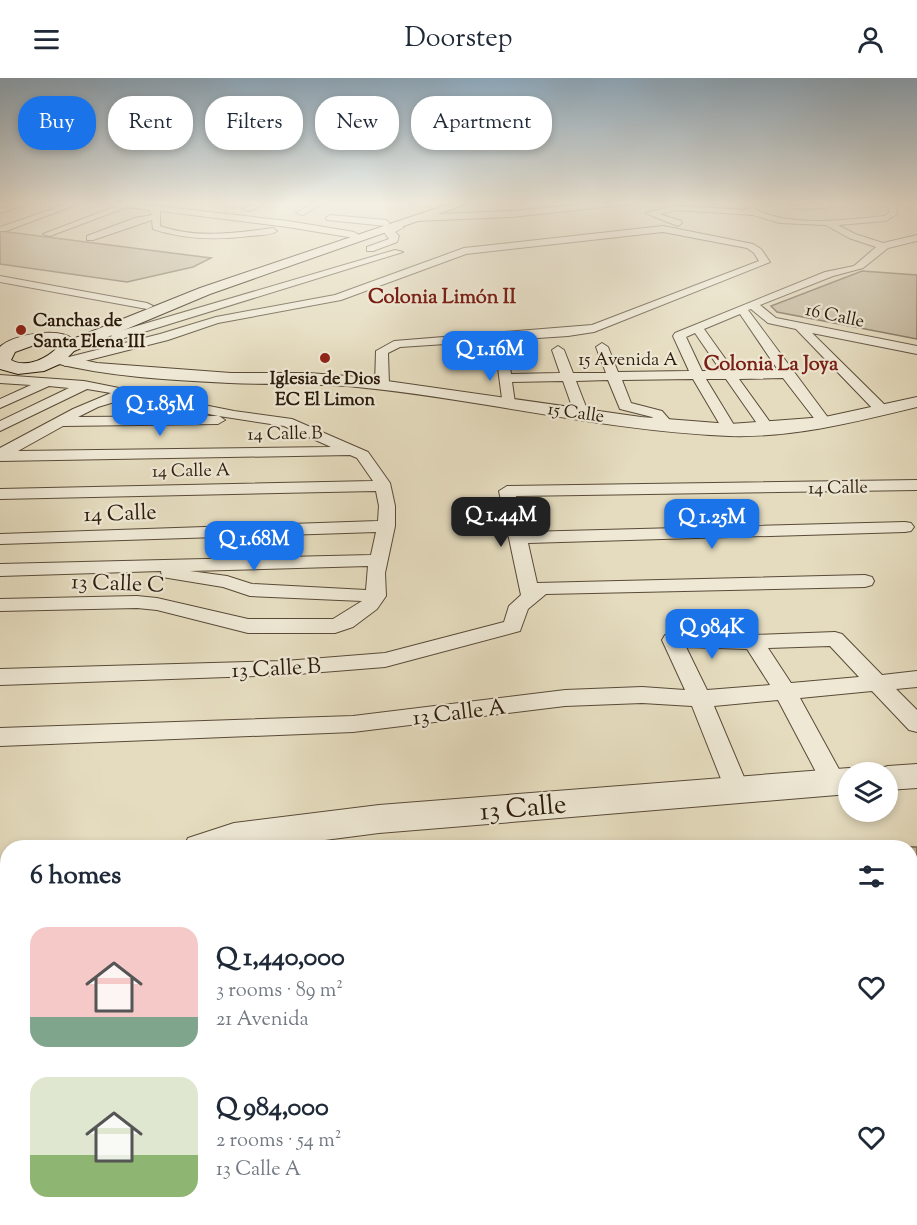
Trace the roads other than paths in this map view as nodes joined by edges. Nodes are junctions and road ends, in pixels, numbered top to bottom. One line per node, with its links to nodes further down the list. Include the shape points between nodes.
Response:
1 (294, 256): 10 (main road)
2 (304, 256): 19 (main road, via 186,298)
3 (351, 256): 9 (street, via 236,285 217,294)
4 (387, 256): 9 (street)
5 (452, 256): 19 (street, via 337,298 216,320 164,338)
6 (761, 256): 30 (street, via 765,262 594,328 398,344 382,351)
7 (869, 256): 11 (street, via 855,267)
8 (0, 279): 10 (street)
9 (237, 298): 19 (street)
10 (147, 306): 14 (main road)
11 (747, 307): 12 (street, 16 Calle, via 769,320); 13 (street); 22 (street)
12 (799, 326): 16 (street, 16 Calle); 35 (street)
13 (697, 328): 24 (street, via 680,334 679,338); 25 (street)
14 (46, 338): 19 (main road, via 64,340); 21 (main road, via 9,348)
15 (602, 347): 23 (street)
16 (911, 349): 20 (street)
17 (558, 350): 26 (street)
18 (502, 353): 27 (street)
19 (62, 357): 21 (main road, via 30,368); 30 (street, 15 Calle, via 97,369 231,378 309,378)
20 (917, 359)
21 (1, 363): 28 (street)
22 (787, 374): 25 (street, 15 Avenida A); 39 (street)
23 (612, 376): 24 (street, 15 Avenida A); 26 (street, 15 Avenida A); 40 (street, via 625,406 657,414)
24 (698, 376): 25 (street, 15 Avenida A); 43 (street)
25 (730, 376): 42 (street)
26 (566, 377): 27 (street, 15 Avenida A); 36 (street)
27 (505, 378): 33 (street)
28 (49, 382): 29 (street); 34 (street)
29 (84, 385): 31 (street); 41 (street)
30 (382, 386): 33 (street, 15 Calle)
31 (133, 393): 37 (street); 38 (street, via 119,395)
32 (917, 402): 35 (street, 15 Calle)
33 (508, 403): 36 (street, 15 Calle)
34 (0, 404)
35 (882, 410): 39 (street, 15 Calle)
36 (581, 412): 40 (street, 15 Calle)
37 (259, 419): 38 (street); 44 (street, via 287,422)
38 (60, 422): 45 (street)
39 (825, 423): 42 (street, 15 Calle)
40 (668, 426): 43 (street, 15 Calle)
41 (0, 427)
42 (768, 429): 43 (street, 15 Calle)
43 (730, 430)
44 (355, 451): 45 (street, 14 Calle B); 47 (street, via 363,455)
45 (0, 455)
46 (917, 485): 51 (street, 14 Calle, via 507,491)
47 (383, 486): 48 (street, 14 Calle A); 49 (street)
48 (0, 494)
49 (386, 526): 52 (street, 14 Calle); 53 (street)
50 (905, 527): 51 (street)
51 (517, 538): 57 (street)
52 (0, 539)
53 (379, 560): 54 (street); 58 (street)
54 (131, 565): 55 (street); 58 (street, via 227,582 250,590)
55 (0, 570)
56 (866, 581): 57 (street, via 541,588)
57 (531, 597): 61 (street, 13 Calle B, via 519,606 513,626 385,660 285,668)
58 (373, 600): 59 (street, 13 Calle C, via 335,626 248,626 157,603)
59 (0, 605)
60 (753, 642): 63 (street, via 835,639); 64 (street); 65 (street, via 672,640)
61 (0, 677)
62 (917, 679): 63 (street, 13 Calle A)
63 (876, 683): 64 (street, 13 Calle A); 66 (street)
64 (785, 691): 65 (street, 13 Calle A); 68 (street)
65 (700, 699): 67 (street, 13 Calle A, via 642,695 565,698 353,724); 70 (street)
66 (917, 723)
67 (0, 736)
68 (838, 777)
69 (838, 782): 70 (street, 13 Calle)
70 (737, 789): 71 (street, 13 Calle, via 379,819)
71 (225, 840)

